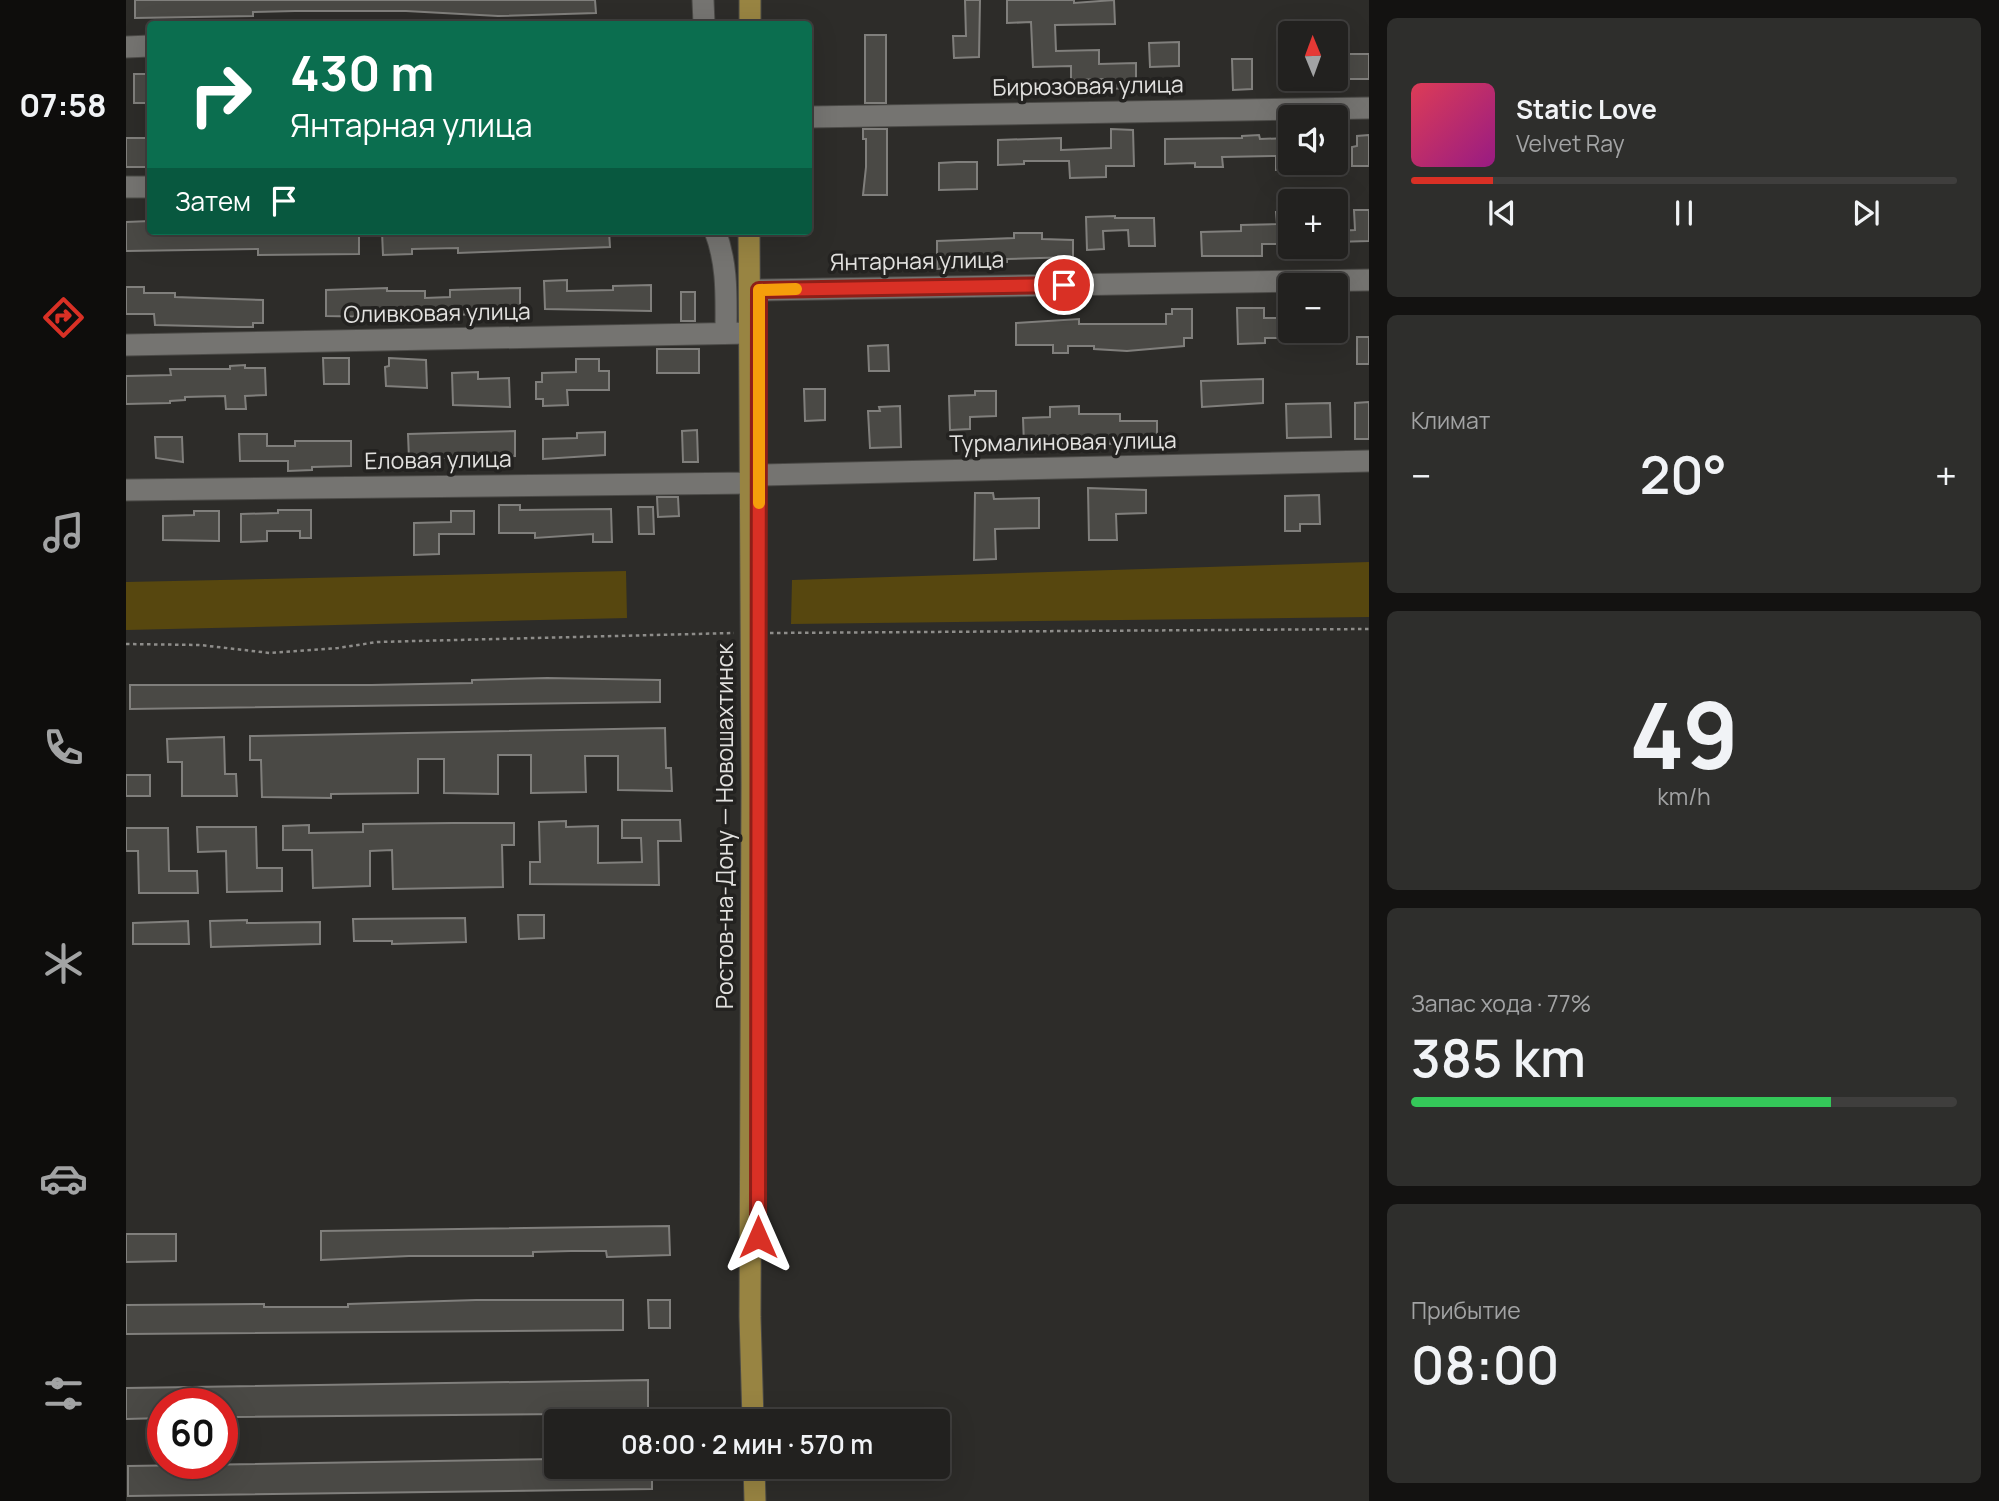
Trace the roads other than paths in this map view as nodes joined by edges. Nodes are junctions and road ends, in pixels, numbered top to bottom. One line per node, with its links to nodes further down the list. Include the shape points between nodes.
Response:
1 (703, 0): 4 (street)
2 (750, 0): 5 (main road)
3 (758, 0): 6 (main road)
4 (704, 21)
5 (750, 21)
6 (758, 21)
7 (147, 46): 8 (street)
8 (126, 47)
9 (1369, 108): 10 (street, Бирюзовая улица)
10 (812, 117)
11 (126, 187): 12 (street)
12 (147, 187)
13 (717, 235): 18 (street, via 726,274)
14 (749, 235): 19 (main road, Ростов-на-Дону — Новошахтинск)
15 (758, 235): 17 (main road, Ростов-на-Дону — Новошахтинск)
16 (1369, 280): 17 (street, Янтарная улица)
17 (759, 290): 22 (main road, Ростов-на-Дону — Новошахтинск)
18 (726, 333): 19 (street, Оливковая улица); 20 (street, Оливковая улица)
19 (749, 333): 22 (main road, Ростов-на-Дону — Новошахтинск)
20 (126, 345)
21 (1369, 461): 22 (street, Турмалиновая улица)
22 (755, 479): 23 (street, Еловая улица); 24 (main road, Ростов-на-Дону — Новошахтинск)
23 (126, 491)
24 (755, 633): 25 (main road, Ростов-на-Дону — Новошахтинск); 26 (main road, Ростов-на-Дону — Новошахтинск)
25 (753, 1409)
26 (761, 1409)
27 (754, 1479): 29 (main road)
28 (762, 1479): 30 (main road)
29 (755, 1501)
30 (763, 1501)

